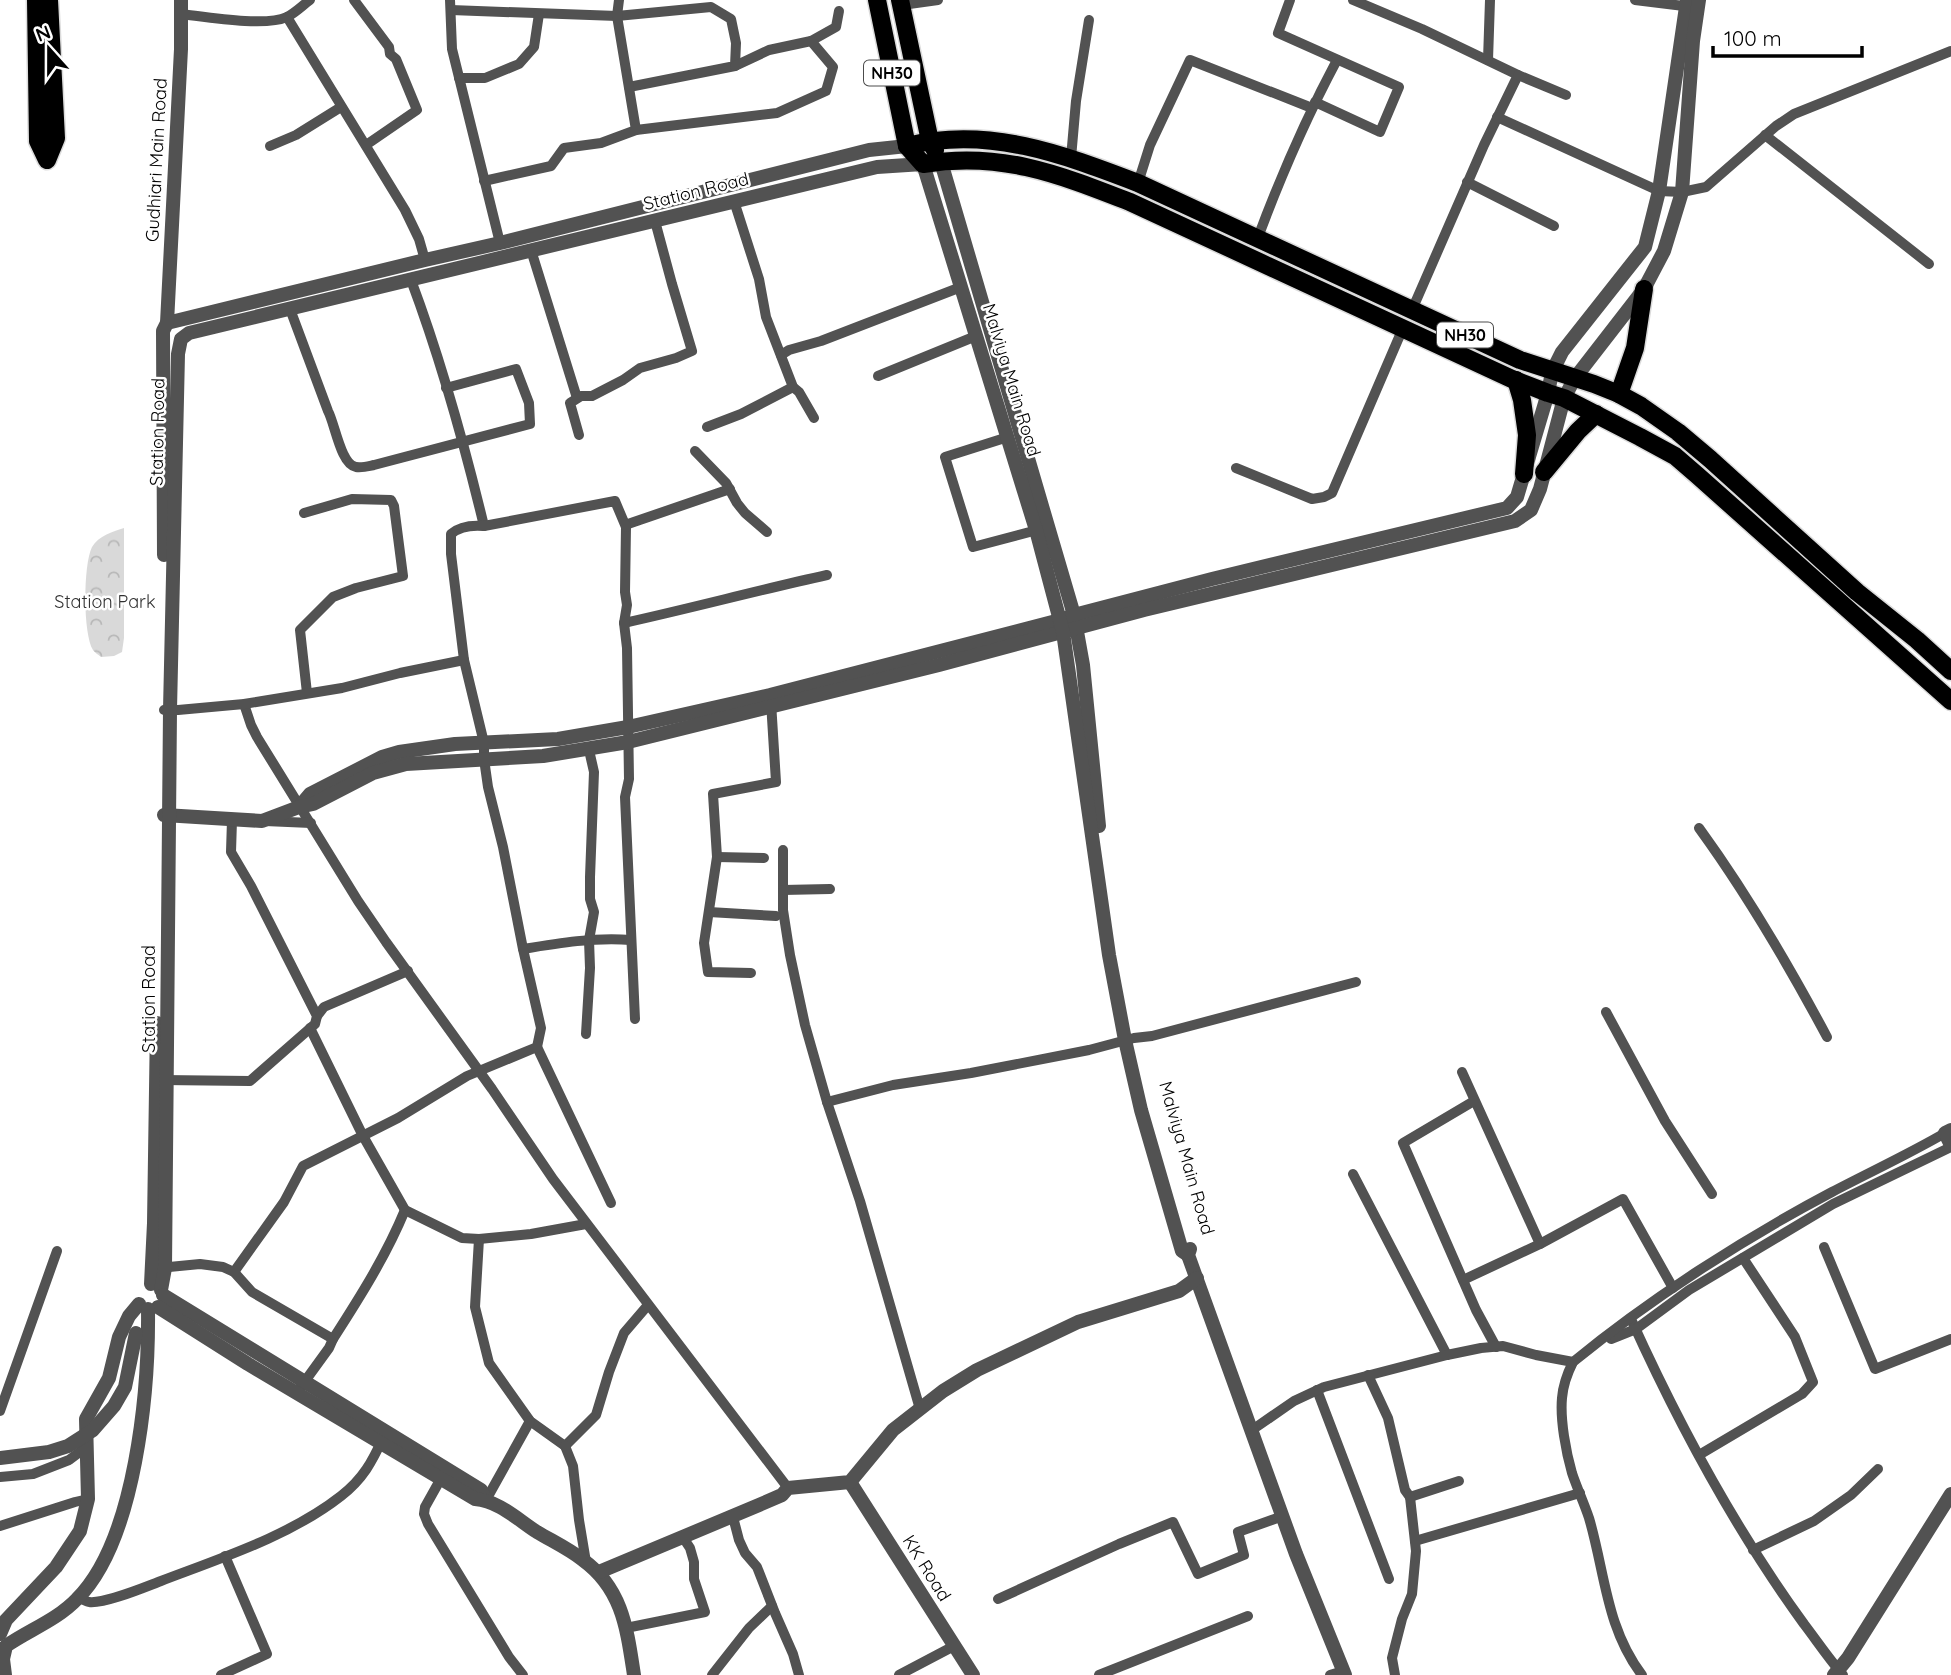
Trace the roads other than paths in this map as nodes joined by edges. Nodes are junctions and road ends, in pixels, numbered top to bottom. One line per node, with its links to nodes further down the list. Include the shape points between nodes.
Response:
1 (36, 0): 2 (main road, via 38,141 47,160 56,138)
2 (49, 0)
3 (310, 0): 19 (street)
4 (354, 0): 36 (street, via 396,59 417,110)
5 (619, 0): 18 (street)
6 (877, 0): 38 (main road, NH30)
7 (938, 0): 12 (street)
8 (1290, 0): 24 (street, via 1278,33)
9 (1353, 0): 23 (street)
10 (1490, 0): 23 (street)
11 (1635, 0): 13 (street)
12 (901, 3): 35 (main road, NH30)
13 (1692, 4): 45 (street); 46 (street)
14 (450, 5): 17 (street); 27 (street)
15 (181, 7): 19 (street, via 247,21); 62 (street, Gudhiari Main Road)
16 (839, 11): 21 (street, via 836,27)
17 (539, 13): 18 (street); 27 (street, via 534,47 519,64 485,78)
18 (617, 16): 25 (street, via 711,7 731,19); 28 (street)
19 (287, 17): 31 (street)
20 (1089, 20): 39 (street)
21 (811, 41): 25 (street, via 769,50); 33 (street, via 833,67 826,91 777,113)
22 (1950, 55): 34 (street, via 1794,114)
23 (1488, 60): 26 (street)
24 (1337, 61): 30 (street); 30 (street, via 1399,87 1380,132)
25 (735, 66): 28 (street)
26 (1518, 75): 29 (street); 32 (street)
27 (459, 78): 42 (street)
28 (629, 87): 33 (street)
29 (1566, 95)
30 (1313, 105): 43 (street, via 1190,60 1150,145); 50 (street)
31 (341, 107): 36 (street); 37 (street)
32 (1497, 117): 44 (street); 45 (street)
33 (636, 130): 42 (street, via 564,148 551,166)
34 (1765, 135): 46 (street, via 1706,187); 54 (street)
35 (930, 141): 38 (main road, NH30); 39 (main road, NH30, via 996,141); 40 (main road)
36 (366, 145): 53 (street, via 405,210)
37 (270, 146)
38 (907, 146): 41 (main road, Malviya Main Road); 51 (street, Station Road, via 869,150)
39 (1070, 159): 43 (main road, NH30)
40 (942, 162): 41 (main road, NH30); 60 (street); 63 (main road, NH30, via 1014,163 1088,186)
41 (923, 164): 47 (street, Station Road, via 877,167); 56 (street, Malviya Main Road)
42 (484, 181): 51 (street)
43 (1138, 183): 50 (main road, NH30)
44 (1467, 183): 49 (street); 59 (street)
45 (1659, 191): 46 (street); 66 (street, via 1645,247 1562,352)
46 (1682, 192): 57 (street, via 1664,251)
47 (734, 201): 48 (street, Station Road); 65 (street)
48 (655, 221): 52 (street, Station Road); 74 (street, via 692,351 640,368 592,396)
49 (1554, 226)
50 (1257, 240): 59 (main road, NH30)
51 (500, 243): 53 (street, Station Road)
52 (531, 250): 55 (street, Station Road); 74 (street)
53 (425, 260): 62 (street, Station Road)
54 (1929, 264)
55 (411, 280): 58 (street, Station Road); 71 (street)
56 (961, 287): 61 (street, Malviya Main Road); 65 (street)
57 (1644, 289): 68 (street); 72 (main road, via 1634,348)
58 (290, 309): 81 (street, via 350,465 374,465); 101 (street, Station Road, via 181,339)
59 (1412, 310): 66 (main road, NH30)
60 (985, 312): 61 (street); 75 (street)
61 (970, 316): 64 (street, Malviya Main Road)
62 (167, 323): 101 (street, Gudhiari Main Road, via 163,331)
63 (1404, 328): 69 (main road, NH30); 83 (street, via 1332,493 1312,499)
64 (976, 336): 67 (street); 75 (street, Malviya Main Road)
65 (781, 355): 70 (street)
66 (1552, 372): 68 (main road, NH30); 73 (street)
67 (878, 376)
68 (1575, 378): 72 (main road, NH30); 73 (street)
69 (1516, 380): 73 (main road, NH30); 85 (main road, via 1527,435)
70 (793, 387): 77 (street); 78 (street)
71 (446, 388): 81 (street); 81 (street, via 516,369 529,403 530,424)
72 (1619, 394): 96 (main road, NH30, via 1658,417 1710,459)
73 (1556, 396): 76 (main road, NH30); 84 (street); 85 (street)
74 (577, 398): 79 (street, via 570,402)
75 (1003, 398): 80 (street, Malviya Main Road); 90 (street)
76 (1596, 414): 84 (main road); 98 (main road, NH30, via 1675,456)
77 (814, 418)
78 (706, 427)
79 (579, 435)
80 (1008, 437): 90 (street, Malviya Main Road); 90 (street, via 945,457 973,547)
81 (462, 442): 88 (street)
82 (695, 451): 86 (street)
83 (1236, 468)
84 (1544, 472): 94 (street, via 1531,510 1515,521)
85 (1524, 474): 94 (street, via 1517,497 1507,508 1212,579)
86 (730, 489): 89 (street); 91 (street, via 745,513)
87 (304, 513): 97 (street, via 352,499 391,500 403,576 333,597 300,630)
88 (484, 526): 89 (street, via 615,501); 95 (street, via 473,525 451,534)
89 (626, 527): 93 (street)
90 (1042, 529): 94 (street, Malviya Main Road)
91 (767, 531)
92 (827, 575): 93 (street)
93 (624, 623): 102 (street)
94 (1069, 624): 99 (street); 131 (street, Malviya Main Road, via 1109,955)
95 (464, 660): 97 (street); 103 (street)
96 (1951, 671)
97 (307, 693): 100 (street)
98 (1951, 701)
99 (771, 702): 102 (street); 113 (street, via 776,782 713,794)
100 (244, 704): 101 (street); 106 (street, via 257,737)
101 (167, 710): 107 (street)
102 (628, 734): 103 (street); 104 (street); 120 (street, via 625,797)
103 (484, 743): 105 (street); 106 (street, via 382,757 310,794)
104 (589, 750): 105 (street); 119 (street, via 594,772 590,899 594,912)
105 (484, 759): 106 (street, via 406,764 373,773); 121 (street)
106 (299, 807): 109 (street); 110 (street)
107 (166, 815): 108 (street); 135 (street)
108 (232, 820): 109 (street); 126 (street, via 231,852)
109 (262, 821): 110 (street)
110 (311, 823): 122 (street)
111 (1699, 828): 130 (street, via 1790,968)
112 (783, 850): 116 (street)
113 (717, 856): 114 (street); 117 (street)
114 (764, 858)
115 (830, 889): 116 (street)
116 (783, 890): 137 (street, via 790,955)
117 (709, 912): 118 (street); 123 (street, via 704,943 708,972)
118 (776, 916)
119 (589, 940): 120 (street); 121 (street); 129 (street)
120 (631, 940): 127 (street)
121 (523, 949): 132 (street, via 541,1028)
122 (408, 971): 126 (street, via 324,1007); 133 (street)
123 (751, 973)
124 (1356, 982): 131 (street)
125 (1606, 1012): 141 (street, via 1665,1121)
126 (317, 1016): 128 (street)
127 (635, 1019)
128 (310, 1028): 135 (street, via 250,1081); 138 (street)
129 (586, 1034)
130 (1827, 1037)
131 (1129, 1039): 137 (street); 151 (street, Malviya Main Road, via 1141,1110 1168,1186 1182,1251)
132 (537, 1047): 133 (street); 142 (street)
133 (480, 1071): 138 (street); 144 (street)
134 (1462, 1072): 136 (street)
135 (161, 1080): 154 (street)
136 (1474, 1101): 146 (street); 152 (street, via 1403,1143)
137 (827, 1102): 165 (street)
138 (363, 1136): 143 (street); 150 (street, via 303,1166 284,1202)
139 (1950, 1139): 149 (street); 153 (street, via 1795,1213)
140 (1353, 1174): 160 (street)
141 (1712, 1194)
142 (611, 1203)
143 (405, 1210): 145 (street, via 462,1238); 157 (street, via 369,1282)
144 (586, 1224): 145 (street); 155 (street)
145 (479, 1239): 167 (street, via 475,1307 489,1363)
146 (1540, 1244): 152 (street); 153 (street, via 1623,1199)
147 (1824, 1247): 158 (street, via 1875,1369)
148 (57, 1251): 166 (street)
149 (1743, 1258): 156 (street); 172 (street, via 1795,1337 1814,1382 1802,1394)
150 (234, 1272): 154 (street, via 200,1264); 157 (street, via 252,1292)
151 (1196, 1278): 165 (street, via 1180,1292 1078,1322 1050,1335 977,1370); 168 (street, Malviya Main Road)
152 (1463, 1280): 159 (street)
153 (1673, 1288): 156 (street)
154 (153, 1292): 163 (street); 171 (street, via 129,1316 119,1337 109,1378 86,1419); 173 (street, bridge, via 136,1333 125,1387 93,1430 49,1452); 195 (street, via 140,1431 124,1514 95,1576)
155 (648, 1306): 170 (street, via 624,1333 596,1415); 179 (street)
156 (1633, 1324): 161 (street); 172 (street)
157 (333, 1339): 163 (street)
158 (1951, 1339)
159 (1496, 1347): 160 (street); 161 (street)
160 (1447, 1355): 162 (street)
161 (1573, 1362): 180 (street, via 1562,1400 1572,1472)
162 (1368, 1375): 164 (street); 182 (street, via 1388,1418)
163 (300, 1387): 169 (street)
164 (1317, 1390): 168 (street); 194 (street)
165 (920, 1409): 178 (street, via 893,1430)
166 (0, 1411)
167 (530, 1421): 170 (street); 184 (street)
168 (1252, 1430): 185 (street, Malviya Main Road)
169 (384, 1438): 175 (street); 191 (street, via 364,1475 325,1508 277,1535)
170 (565, 1446): 192 (street, via 573,1466)
171 (85, 1448): 176 (street, via 69,1460 33,1474); 183 (street)
172 (1699, 1455): 190 (street)
173 (0, 1458)
174 (1878, 1469): 190 (street, via 1814,1521)
175 (444, 1473): 184 (street, via 475,1499); 206 (street, via 424,1514)
176 (0, 1476)
177 (1459, 1481): 182 (street)
178 (850, 1482): 179 (street); 201 (street, KK Road)
179 (788, 1488): 186 (street)
180 (1580, 1493): 189 (street); 214 (street, via 1617,1633)
181 (1951, 1493): 202 (street)
182 (1410, 1497): 189 (street)
183 (88, 1499): 187 (street); 200 (street, via 80,1531 69,1549 6,1620)
184 (486, 1500): 192 (street)
185 (1283, 1516): 196 (street, via 1238,1532 1244,1555 1198,1574 1173,1522); 203 (street, Malviya Main Road)
186 (733, 1517): 188 (street); 197 (street, via 739,1540 757,1567)
187 (0, 1526)
188 (682, 1536): 193 (street); 199 (street, via 694,1562 694,1580 705,1612)
189 (1415, 1541): 213 (street, via 1412,1594 1392,1658)
190 (1753, 1550): 202 (street)
191 (225, 1556): 195 (street, via 104,1600); 205 (street, via 267,1654)
192 (586, 1562): 193 (street)
193 (599, 1572): 199 (street, via 617,1599)
194 (1389, 1579)
195 (79, 1598): 200 (street, via 55,1617)
196 (998, 1599)
197 (772, 1606): 208 (street); 209 (street)
198 (1248, 1616): 212 (street)
199 (625, 1628): 207 (street)
200 (2, 1636): 204 (street)
201 (954, 1646): 210 (street); 211 (street, KK Road)
202 (1838, 1673)
203 (1339, 1674)
204 (5, 1675)
205 (221, 1675)
206 (523, 1675)
207 (634, 1675)
208 (712, 1675)
209 (799, 1675)
210 (899, 1675)
211 (973, 1675)
212 (1099, 1675)
213 (1395, 1675)
214 (1642, 1675)

